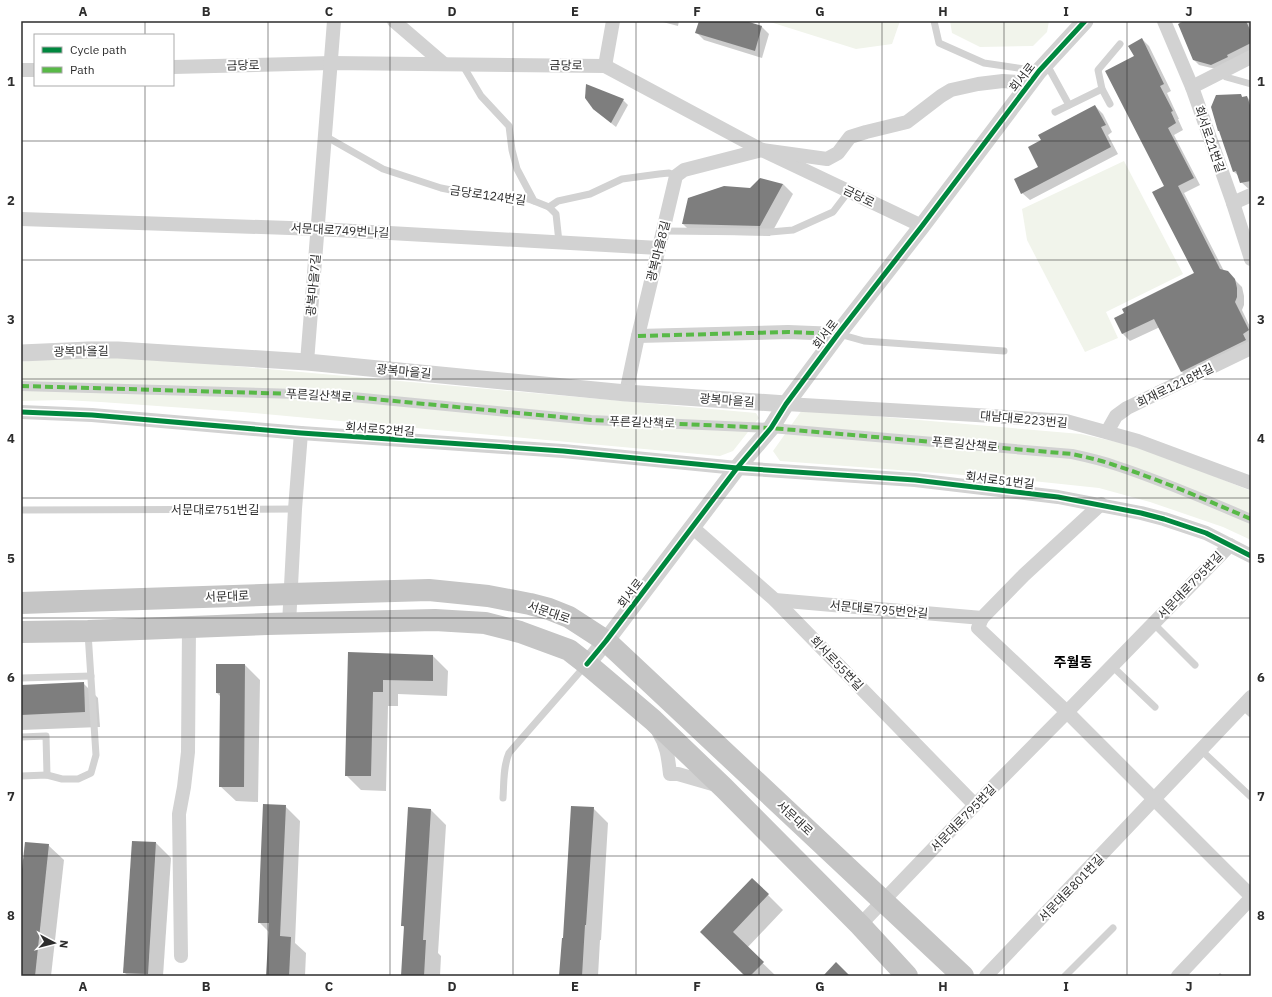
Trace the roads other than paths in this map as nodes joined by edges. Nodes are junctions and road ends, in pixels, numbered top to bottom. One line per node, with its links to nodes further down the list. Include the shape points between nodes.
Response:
1 (334, 21): 9 (street, 광복마을7길)
2 (394, 21): 10 (street)
3 (613, 21): 12 (street)
4 (934, 21): 17 (lane, via 939,43 984,63)
5 (1085, 21): 17 (street, 회서로)
6 (1164, 21): 19 (street, 회서로21번길)
7 (1120, 44): 20 (lane, via 1098,70)
8 (1251, 57): 16 (street)
9 (332, 63): 10 (street, 금당로); 13 (street, 금당로); 24 (street, 광복마을7길)
10 (444, 64): 11 (street, 금당로)
11 (462, 64): 12 (street, 금당로); 29 (lane, 금당로124번길, via 481,96 509,126 517,169)
12 (605, 66): 25 (street, 금당로)
13 (174, 67)
14 (21, 70): 15 (street)
15 (34, 70)
16 (1222, 72): 18 (lane, via 1226,77); 19 (street)
17 (1038, 73): 22 (lane); 25 (street, 회서로, via 951,90 908,122 850,137 838,153 827,159); 33 (street, 회서로)
18 (1251, 84)
19 (1192, 87): 30 (street, 회서로21번길)
20 (1102, 89): 21 (lane); 22 (lane)
21 (1110, 104)
22 (1069, 105): 23 (lane)
23 (1055, 112)
24 (326, 136): 29 (lane, 금당로124번길, via 383,169 441,188 476,195 525,198); 34 (street, 광복마을7길)
25 (762, 150): 26 (street); 27 (street, 금당로)
26 (680, 173): 31 (lane, via 622,179 590,194 558,201); 35 (street, 광복마을8길)
27 (849, 192): 33 (street, 금당로); 35 (lane, via 833,212 793,230)
28 (1251, 195): 30 (street)
29 (534, 201): 31 (lane, 금당로124번길)
30 (1233, 203): 38 (street, 회서로21번길)
31 (549, 206): 36 (lane, via 556,214)
32 (21, 219): 34 (street, 서문대로749번나길)
33 (922, 226): 39 (street, 회서로)
34 (318, 229): 36 (street, 서문대로749번나길); 44 (street, 광복마을7길)
35 (664, 231): 37 (street, 광복마을8길)
36 (559, 242): 37 (street, 서문대로749번나길)
37 (659, 248): 40 (street, 광복마을8길)
38 (1250, 251)
39 (838, 334): 40 (street, 회서로, via 788,332); 42 (lane, via 864,341); 47 (street, 회서로)
40 (638, 336): 46 (street, 광복마을8길)
41 (1251, 348): 50 (street, 회재로1218번길, via 1127,408 1116,416)
42 (1004, 351)
43 (21, 353): 44 (street, 광복마을길, via 118,350)
44 (307, 362): 46 (street, 광복마을길)
45 (21, 386): 49 (street, 푸른길산책로, via 332,395 591,420)
46 (626, 393): 47 (street, 광복마을길)
47 (786, 404): 49 (street, 회서로); 50 (street, 대남대로223번길, via 1066,421)
48 (21, 412): 51 (street, 회서로52번길, via 92,415)
49 (771, 428): 52 (street, 회서로); 57 (street, 푸른길산책로, via 1072,454 1112,464)
50 (1107, 432): 53 (street, 대남대로223번길, via 1158,448)
51 (301, 433): 52 (street, 회서로52번길, via 563,451); 55 (street)
52 (737, 468): 54 (street, 회서로51번길, via 915,480); 58 (street, 회서로)
53 (1251, 484)
54 (1100, 504): 59 (street, 회서로51번길, via 1164,519); 64 (street)
55 (295, 509): 56 (lane, 서문대로751번길); 61 (street)
56 (21, 510)
57 (1251, 519)
58 (692, 527): 62 (street, 회서로55번길); 70 (street, 회서로)
59 (1230, 544): 60 (street, 회서로51번길); 65 (street, 서문대로795번길)
60 (1251, 556)
61 (290, 594): 63 (main road, 서문대로); 66 (street); 70 (main road, 서문대로, via 429,590 488,596 549,609 569,617)
62 (775, 600): 64 (street, 서문대로795번안길); 86 (street, 회서로55번길)
63 (21, 603)
64 (982, 618): 78 (street, via 978,628)
65 (1153, 623): 72 (lane); 73 (street, 서문대로795번길)
66 (289, 624): 67 (main road); 71 (main road, via 435,620 485,623 520,632 569,650)
67 (189, 627): 68 (main road); 91 (street, via 188,752 180,814)
68 (88, 631): 69 (main road); 74 (lane)
69 (21, 632)
70 (606, 641): 71 (street, 회서로); 88 (main road, 서문대로)
71 (587, 664): 84 (lane, via 509,753 505,761); 89 (main road, via 653,720)
72 (1195, 665)
73 (1112, 666): 77 (lane); 78 (street, 서문대로795번길)
74 (91, 676): 75 (lane); 81 (lane, via 96,755 91,773 78,779 62,779)
75 (21, 678)
76 (1248, 706): 80 (street, 서문대로801번길)
77 (1155, 707)
78 (1068, 712): 85 (street); 86 (street, 서문대로795번길)
79 (21, 738): 81 (lane, via 46,736)
80 (1201, 750): 83 (lane); 85 (street, 서문대로801번길)
81 (47, 774): 82 (lane)
82 (21, 776)
83 (1251, 797)
84 (503, 798)
85 (1155, 800): 87 (street); 94 (street, 서문대로801번길)
86 (975, 804): 88 (street, 서문대로795번길)
87 (1251, 897): 96 (street)
88 (884, 901): 89 (street, 서문대로795번길); 93 (main road, 서문대로)
89 (860, 925): 92 (main road)
90 (1113, 928): 95 (lane)
91 (181, 956)
92 (907, 976)
93 (963, 976)
94 (986, 976)
95 (1065, 976)
96 (1178, 976)

